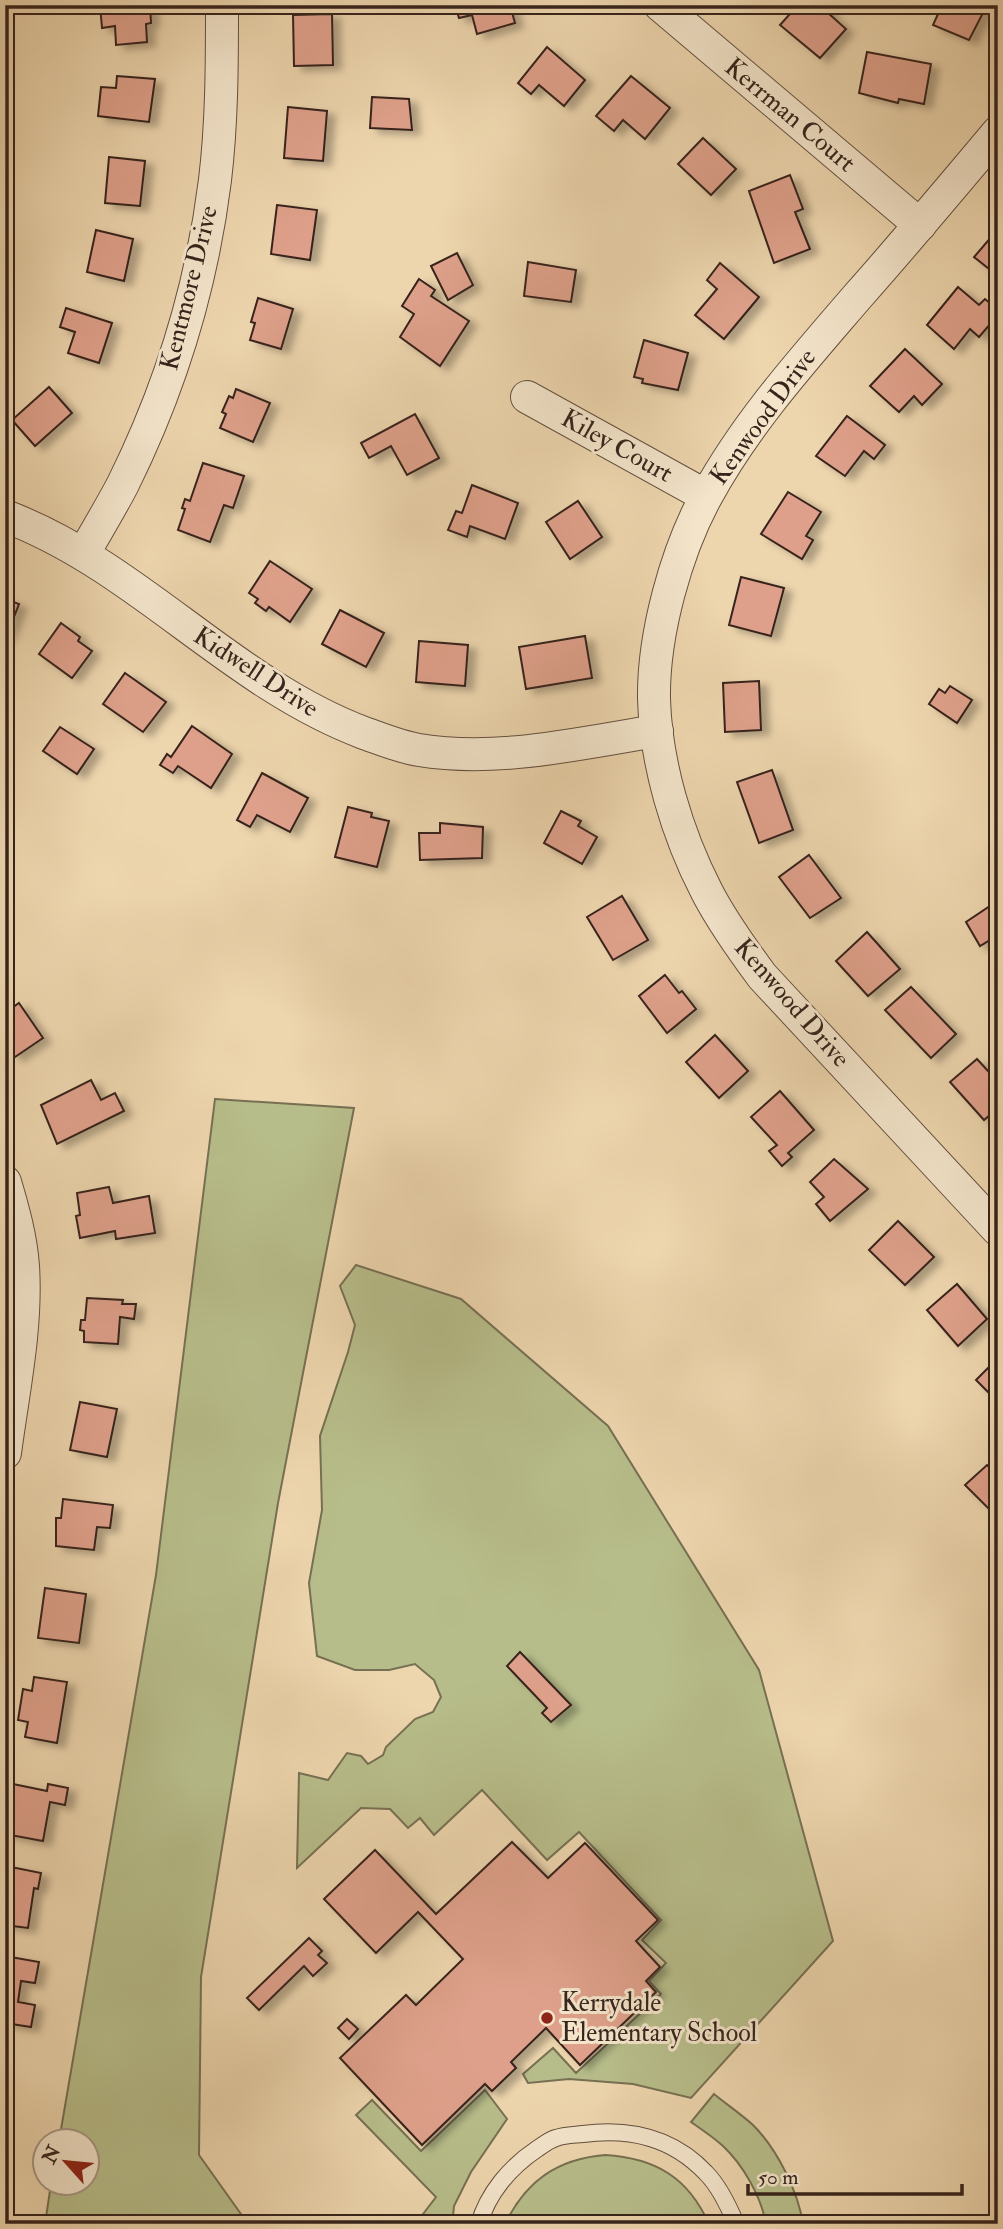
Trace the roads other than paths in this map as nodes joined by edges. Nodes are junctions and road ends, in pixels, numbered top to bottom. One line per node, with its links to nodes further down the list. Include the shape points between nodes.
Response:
1 (222, 5): 8 (street, Kentmore Drive, via 215,179 202,258 156,411 123,483)
2 (660, 5): 4 (street, Kerrman Court)
3 (998, 132): 4 (street, Kenwood Drive)
4 (920, 225): 6 (street, Kenwood Drive, via 795,369)
5 (527, 397): 6 (street, Kiley Court)
6 (706, 496): 9 (street, Kenwood Drive, via 667,598 654,698)
7 (5, 516): 8 (street, Kidwell Drive)
8 (83, 553): 9 (street, Kidwell Drive, via 282,694 332,721 386,741 419,750 476,754 534,751)
9 (657, 731): 11 (street, Kenwood Drive, via 680,830 735,939 762,976)
10 (5, 1182): 12 (street, via 23,1264 23,1301)
11 (998, 1230)
12 (9, 1388): 13 (street)
13 (5, 1453)
14 (479, 2224): 15 (lane, via 484,2207 520,2160 555,2138 600,2132 635,2132 678,2150 707,2173)
15 (736, 2224)

